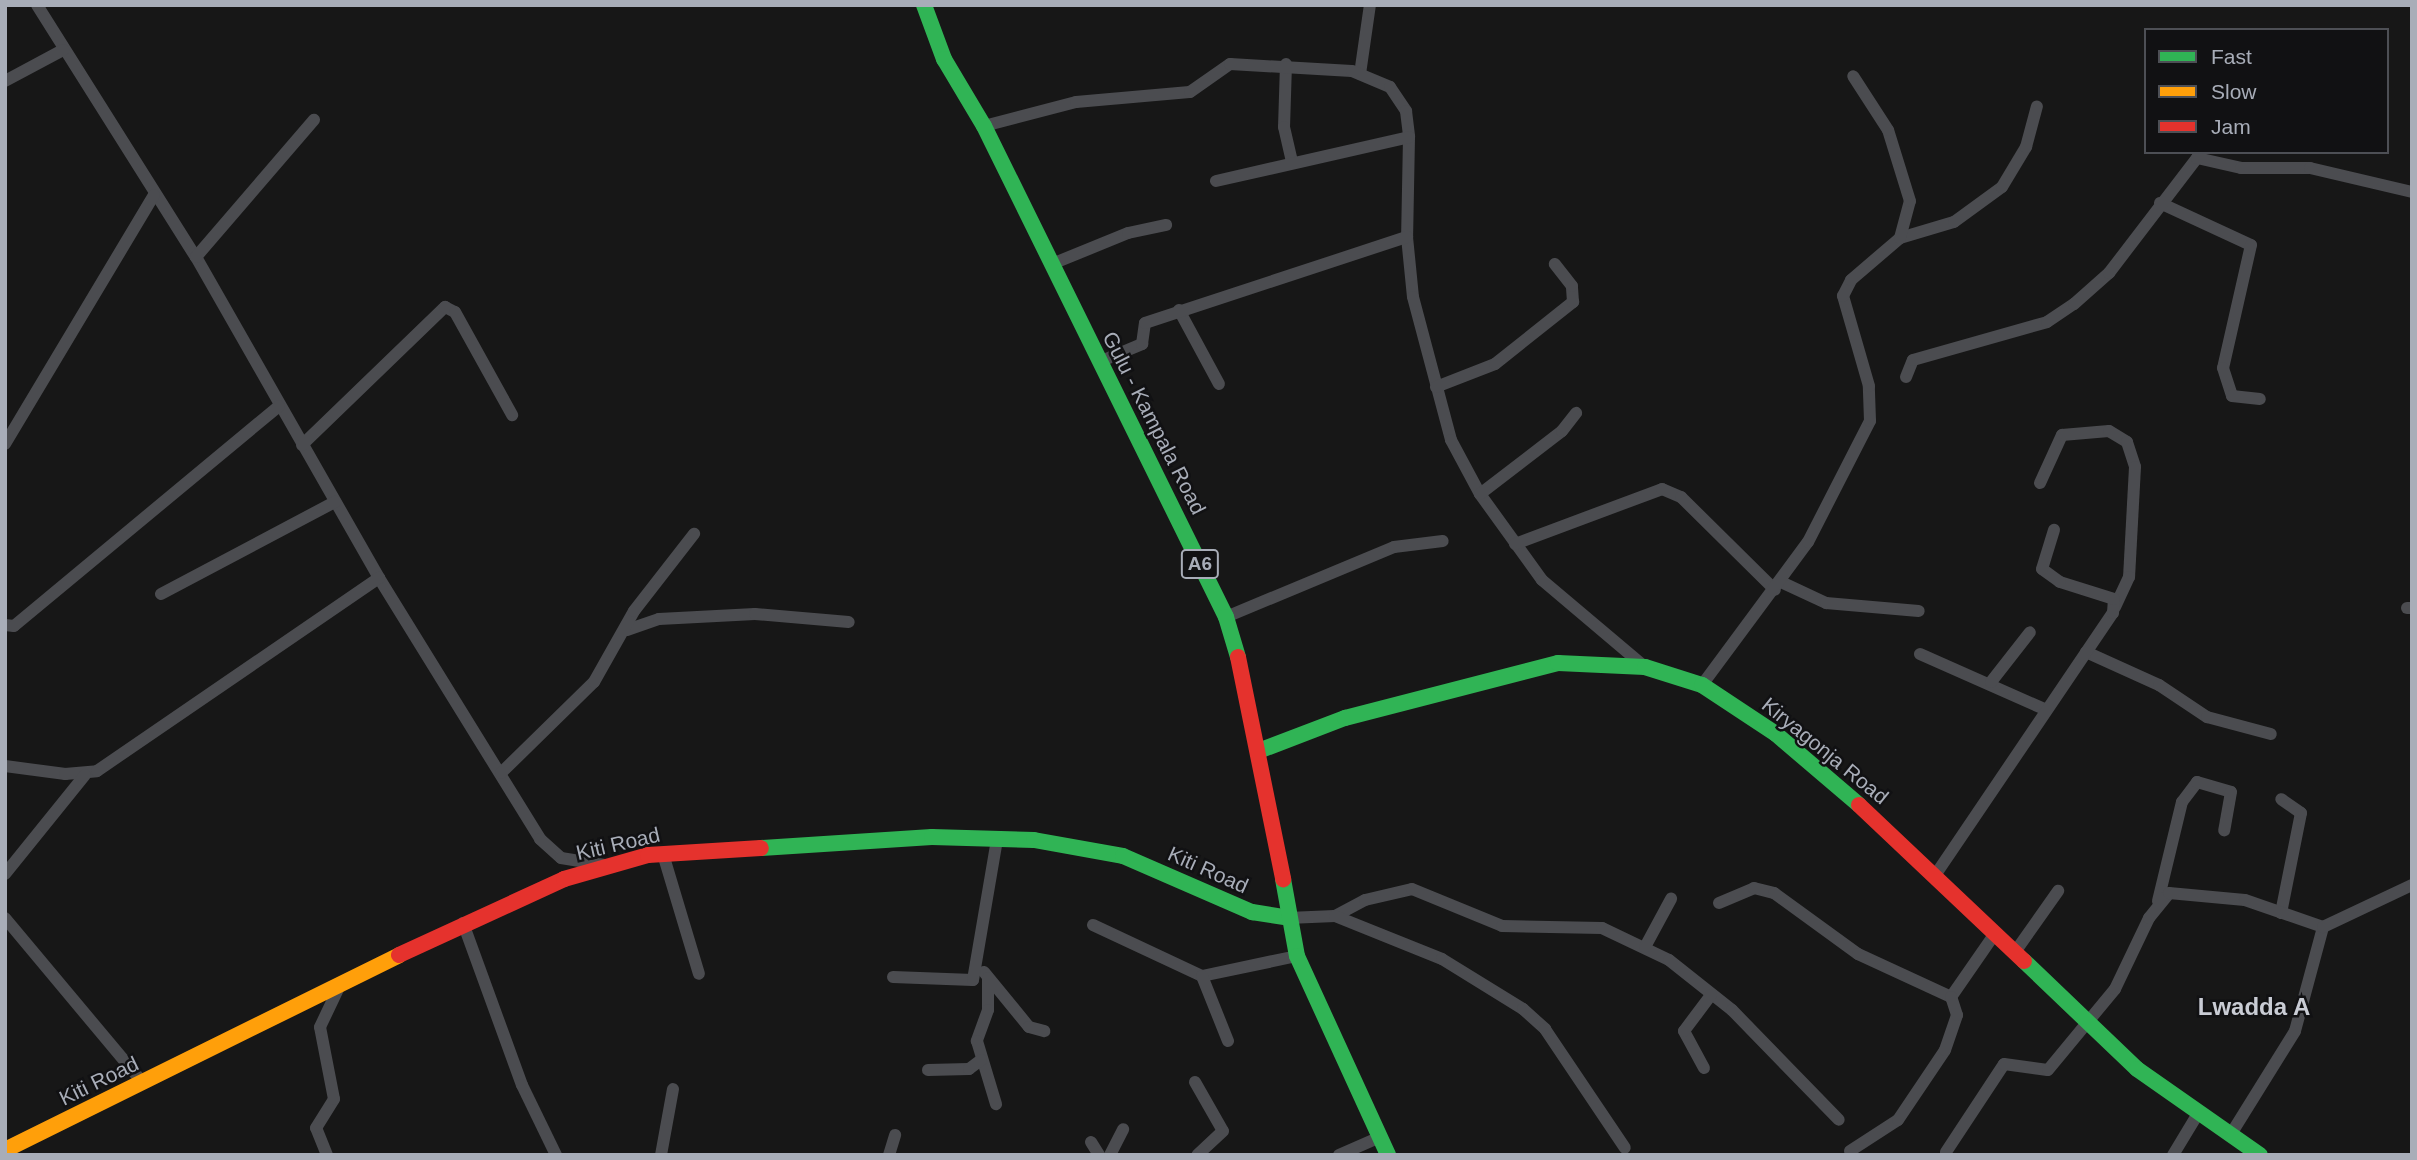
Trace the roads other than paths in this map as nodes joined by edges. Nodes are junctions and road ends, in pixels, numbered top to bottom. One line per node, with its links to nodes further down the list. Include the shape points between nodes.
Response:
1 (37, 5): 4 (street)
2 (924, 5): 11 (street, Gulu - Kampala Road / A6, via 944,59)
3 (1370, 5): 6 (street)
4 (63, 50): 8 (street); 16 (street, via 87,78)
5 (1286, 64): 6 (street); 11 (street, via 1222,65 1190,92 1076,102); 13 (street, via 1284,127)
6 (1360, 74): 12 (street, via 1401,98)
7 (1853, 76): 20 (street, via 1904,171 1910,201)
8 (5, 81)
9 (2038, 106): 20 (street, via 2026,147 2002,187 1954,222)
10 (314, 120): 21 (street)
11 (984, 126): 22 (street, Gulu - Kampala Road / A6)
12 (1409, 137): 13 (street); 19 (street)
13 (1292, 161): 14 (street)
14 (1216, 181)
15 (2412, 192): 17 (street, via 2310,168 2241,168 2197,158)
16 (154, 195): 21 (street); 33 (street)
17 (2160, 202): 26 (street, via 2109,273 2074,304 2047,322 1913,360); 29 (street, via 2251,245 2223,368 2232,396)
18 (1166, 225): 22 (street, via 1128,233)
19 (1407, 237): 24 (street); 28 (street, via 1413,297)
20 (1900, 237): 43 (street, via 1851,279 1843,296 1870,386 1870,421)
21 (196, 257): 30 (street)
22 (1052, 264): 25 (street, Gulu - Kampala Road / A6)
23 (1555, 264): 28 (street, via 1572,286 1573,302 1495,363)
24 (1178, 310): 25 (street, via 1145,323 1142,344 1134,350); 27 (street)
25 (1098, 362): 47 (street, Gulu - Kampala Road / A6)
26 (1906, 377)
27 (1219, 384)
28 (1436, 387): 36 (street, via 1451,440)
29 (2260, 398)
30 (279, 406): 34 (street); 49 (street, via 14,626)
31 (1576, 413): 36 (street, via 1562,431)
32 (512, 415): 34 (street, via 455,312 445,307)
33 (5, 444)
34 (302, 445): 37 (street)
35 (2040, 483): 45 (street, via 2062,435 2109,431 2127,442 2135,467 2129,577)
36 (1480, 494): 41 (street)
37 (335, 502): 42 (street); 44 (street)
38 (2054, 530): 45 (street, via 2042,569 2060,582 2114,599)
39 (694, 534): 50 (street, via 634,611)
40 (1443, 541): 47 (street, via 1394,547)
41 (1515, 544): 43 (street, via 1662,489 1681,497); 54 (street, via 1542,580)
42 (379, 578): 61 (street); 62 (street)
43 (1778, 586): 46 (street, via 1826,603); 56 (street)
44 (161, 594)
45 (2115, 608): 52 (street)
46 (1919, 611)
47 (1226, 617): 59 (street, Gulu - Kampala Road / A6)
48 (849, 622): 50 (street, via 755,614 660,619)
49 (5, 625)
50 (627, 630): 61 (street, via 594,682)
51 (2030, 632): 55 (street)
52 (2086, 652): 57 (street); 58 (street, via 2159,685 2207,717)
53 (1920, 654): 55 (street)
54 (1645, 667): 56 (street, Kiryagonja Road); 59 (street, Kiryagonja Road, via 1558,663 1345,718)
55 (1991, 682): 57 (street)
56 (1702, 685): 69 (street, Kiryagonja Road, via 1776,733)
57 (2043, 709): 69 (street)
58 (2271, 734)
59 (1261, 750): 78 (street, Gulu - Kampala Road / A6)
60 (5, 766): 62 (street)
61 (501, 773): 67 (street, via 548,849)
62 (85, 775): 68 (street)
63 (2281, 799): 75 (street, via 2301,813)
64 (2224, 830): 73 (street, via 2231,792 2197,782 2182,802)
65 (997, 839): 66 (street, Kiti Road); 78 (street, Kiti Road, via 1123,856 1252,912); 86 (street)
66 (663, 854): 67 (street, Kiti Road); 87 (street)
67 (604, 865): 79 (street, Kiti Road)
68 (5, 874)
69 (1936, 874): 82 (street, Kiryagonja Road)
70 (2412, 885): 81 (street)
71 (2058, 891): 84 (street)
72 (1671, 899): 83 (street)
73 (2158, 901): 75 (street, via 2169,893 2202,892); 94 (street, via 2138,949)
74 (1719, 903): 93 (street, via 1754,888 1774,893 1858,954)
75 (2281, 913): 81 (street)
76 (1335, 916): 78 (street); 83 (street, via 1365,900 1412,889 1502,926 1602,928); 111 (street, via 1442,959 1531,1015)
77 (5, 918): 101 (street)
78 (1288, 918): 85 (street, Gulu - Kampala Road / A6)
79 (463, 923): 91 (street, Kiti Road); 116 (street, via 522,1085)
80 (1093, 925): 88 (street)
81 (2323, 927): 107 (street, via 2295,1031)
82 (1994, 935): 84 (street, Kiryagonja Road); 93 (street)
83 (1645, 947): 92 (street)
84 (2015, 952): 94 (street, Kiryagonja Road)
85 (1297, 956): 88 (street); 109 (street, Gulu - Kampala Road / A6)
86 (979, 967): 89 (street, via 973,980); 90 (street)
87 (699, 974)
88 (1202, 976): 96 (street)
89 (893, 977)
90 (988, 978): 95 (street, via 1029,1027); 97 (street, via 988,1010 977,1041)
91 (341, 982): 101 (street, Kiti Road); 115 (street, via 320,1027 334,1098 316,1128)
92 (1711, 995): 98 (street, via 1685,1031); 105 (street, via 1754,1028)
93 (1951, 997): 113 (street, via 1958,1015 1945,1050 1898,1120)
94 (2087, 1023): 104 (street, Kiryagonja Road); 114 (street, via 2049,1070 2004,1064)
95 (1044, 1031)
96 (1228, 1041)
97 (981, 1060): 99 (street, via 969,1069); 103 (street)
98 (1704, 1068)
99 (928, 1070)
100 (1195, 1082): 121 (street, via 1223,1131)
101 (143, 1083): 112 (street, Kiti Road)
102 (673, 1089): 117 (street)
103 (996, 1104)
104 (2199, 1112): 107 (street, Kiryagonja Road); 124 (street)
105 (1839, 1119)
106 (1123, 1129): 120 (street)
107 (2231, 1134): 125 (street, Kiryagonja Road)
108 (895, 1135): 118 (street)
109 (1378, 1138): 122 (street); 123 (street, Gulu - Kampala Road / A6)
110 (1091, 1142): 119 (street)
111 (1625, 1148)
112 (5, 1150)
113 (1850, 1151)
114 (1946, 1152)
115 (327, 1155)
116 (555, 1155)
117 (661, 1155)
118 (889, 1155)
119 (1099, 1155)
120 (1110, 1155)
121 (1197, 1155)
122 (1339, 1155)
123 (1388, 1155)
124 (2173, 1155)
125 (2260, 1155)

